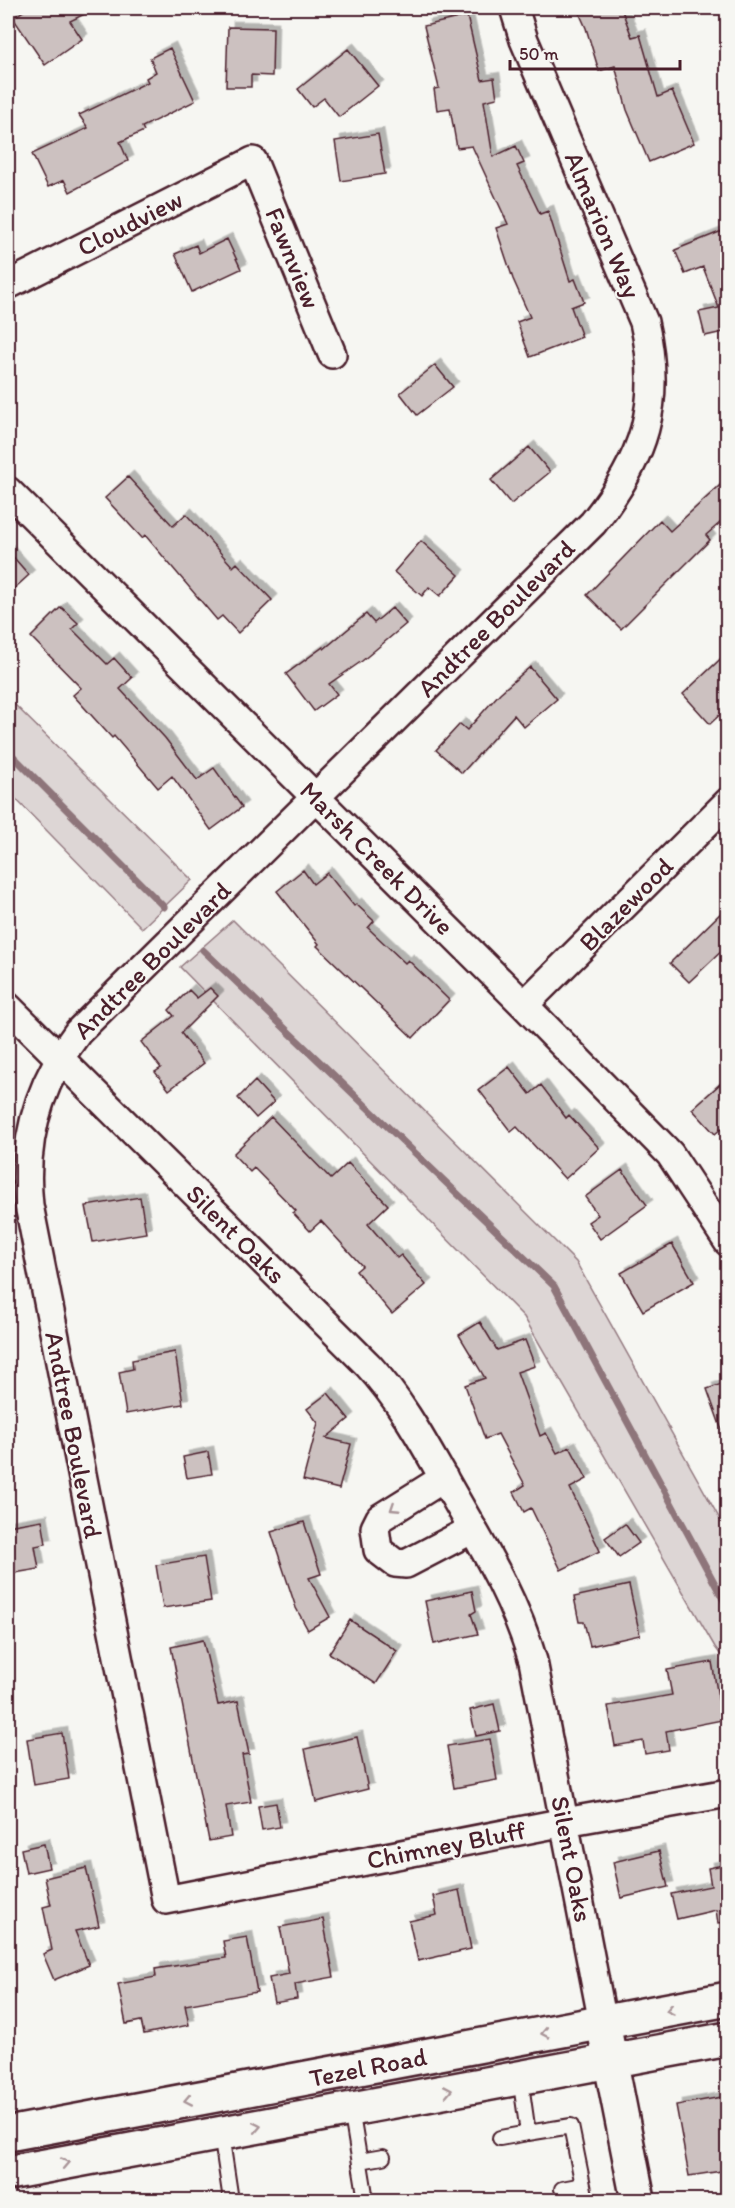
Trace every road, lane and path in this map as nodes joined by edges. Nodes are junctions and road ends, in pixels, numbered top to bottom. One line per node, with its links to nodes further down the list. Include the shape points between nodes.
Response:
1 (514, 8): 5 (street, Almarion Way, via 524,40 644,322 652,387)
2 (253, 161): 3 (street, Cloudview); 4 (street, Fawnview)
3 (8, 285)
4 (332, 354)
5 (639, 450): 7 (street, Andtree Boulevard, via 620,489 593,523)
6 (8, 491): 7 (street, Marsh Creek Drive)
7 (316, 797): 9 (street, Marsh Creek Drive); 11 (street, Andtree Boulevard, via 97,1011)
8 (728, 802): 9 (street, Blazewood)
9 (524, 1005): 12 (street, Marsh Creek Drive, via 670,1154)
10 (8, 1007): 11 (street, Silent Oaks)
11 (59, 1059): 13 (street, Silent Oaks, via 390,1388); 17 (street, Andtree Boulevard, via 31,1130 26,1162 29,1205)
12 (725, 1229)
13 (444, 1479): 14 (street, Silent Oaks); 14 (street, one-way to 14, via 380,1518 375,1528 378,1550 395,1563 406,1564)
14 (473, 1529): 16 (street, Silent Oaks, via 522,1623)
15 (728, 1793): 16 (street, Chimney Bluff)
16 (565, 1822): 17 (street, Chimney Bluff); 19 (street, Silent Oaks)
17 (166, 1900)
18 (728, 1999): 19 (main road, Tezel Road, one-way to 19)
19 (603, 2023): 21 (main road, Silent Oaks); 25 (main road, Tezel Road, one-way to 25)
20 (728, 2039): 21 (main road, Tezel Road)
21 (610, 2061): 22 (main road, Tezel Road); 36 (main road, Silent Oaks)
22 (520, 2077): 23 (main road, Tezel Road, one-way to 22); 24 (lane)
23 (351, 2109): 26 (main road, Tezel Road, one-way to 23); 29 (lane)
24 (528, 2133): 27 (lane); 31 (lane, via 571,2126)
25 (8, 2134)
26 (221, 2134): 30 (main road, Tezel Road, one-way to 26); 33 (lane)
27 (500, 2138)
28 (383, 2157): 29 (lane)
29 (360, 2161): 34 (lane)
30 (8, 2173)
31 (583, 2185): 32 (lane); 35 (lane)
32 (562, 2188)
33 (231, 2200)
34 (366, 2200)
35 (586, 2200)
36 (638, 2200)

